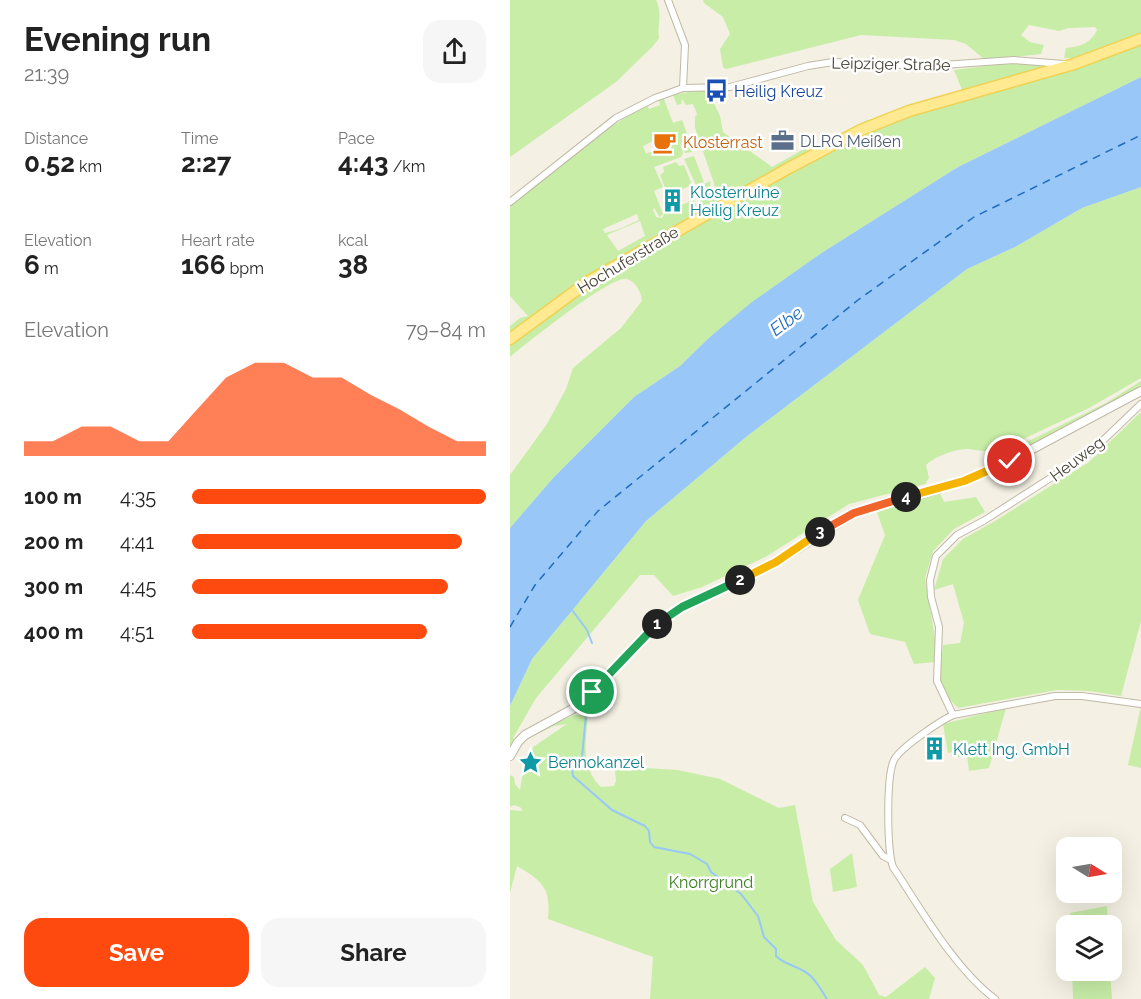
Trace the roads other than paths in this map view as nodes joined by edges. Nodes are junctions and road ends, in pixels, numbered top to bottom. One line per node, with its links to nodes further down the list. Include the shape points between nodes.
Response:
1 (668, 0): 6 (street, via 685,45)
2 (1141, 39): 4 (main road, Hochuferstraße)
3 (1023, 60): 4 (street, Leipziger Straße); 5 (street, via 1030,64); 6 (street, Leipziger Straße, via 936,66 821,63 730,87)
4 (1074, 64): 5 (main road, Hochuferstraße)
5 (1034, 76): 8 (main road, Hochuferstraße, via 909,111 829,146 589,281)
6 (683, 88): 7 (street, Leipziger Straße, via 616,118)
7 (510, 202)
8 (510, 339)
9 (1141, 391): 13 (street, via 984,473 854,513 770,566 682,607 656,626 580,705 525,735)
10 (1141, 404): 12 (street, Heuweg, via 1091,452 957,535 936,556 930,580 939,627 937,681)
11 (1141, 704): 12 (street, via 1055,696)
12 (953, 715): 15 (street, via 894,760 888,790)
13 (510, 756)
14 (845, 818): 15 (street, via 860,825 883,856)
15 (891, 860): 16 (street, via 955,957)
16 (995, 999)

